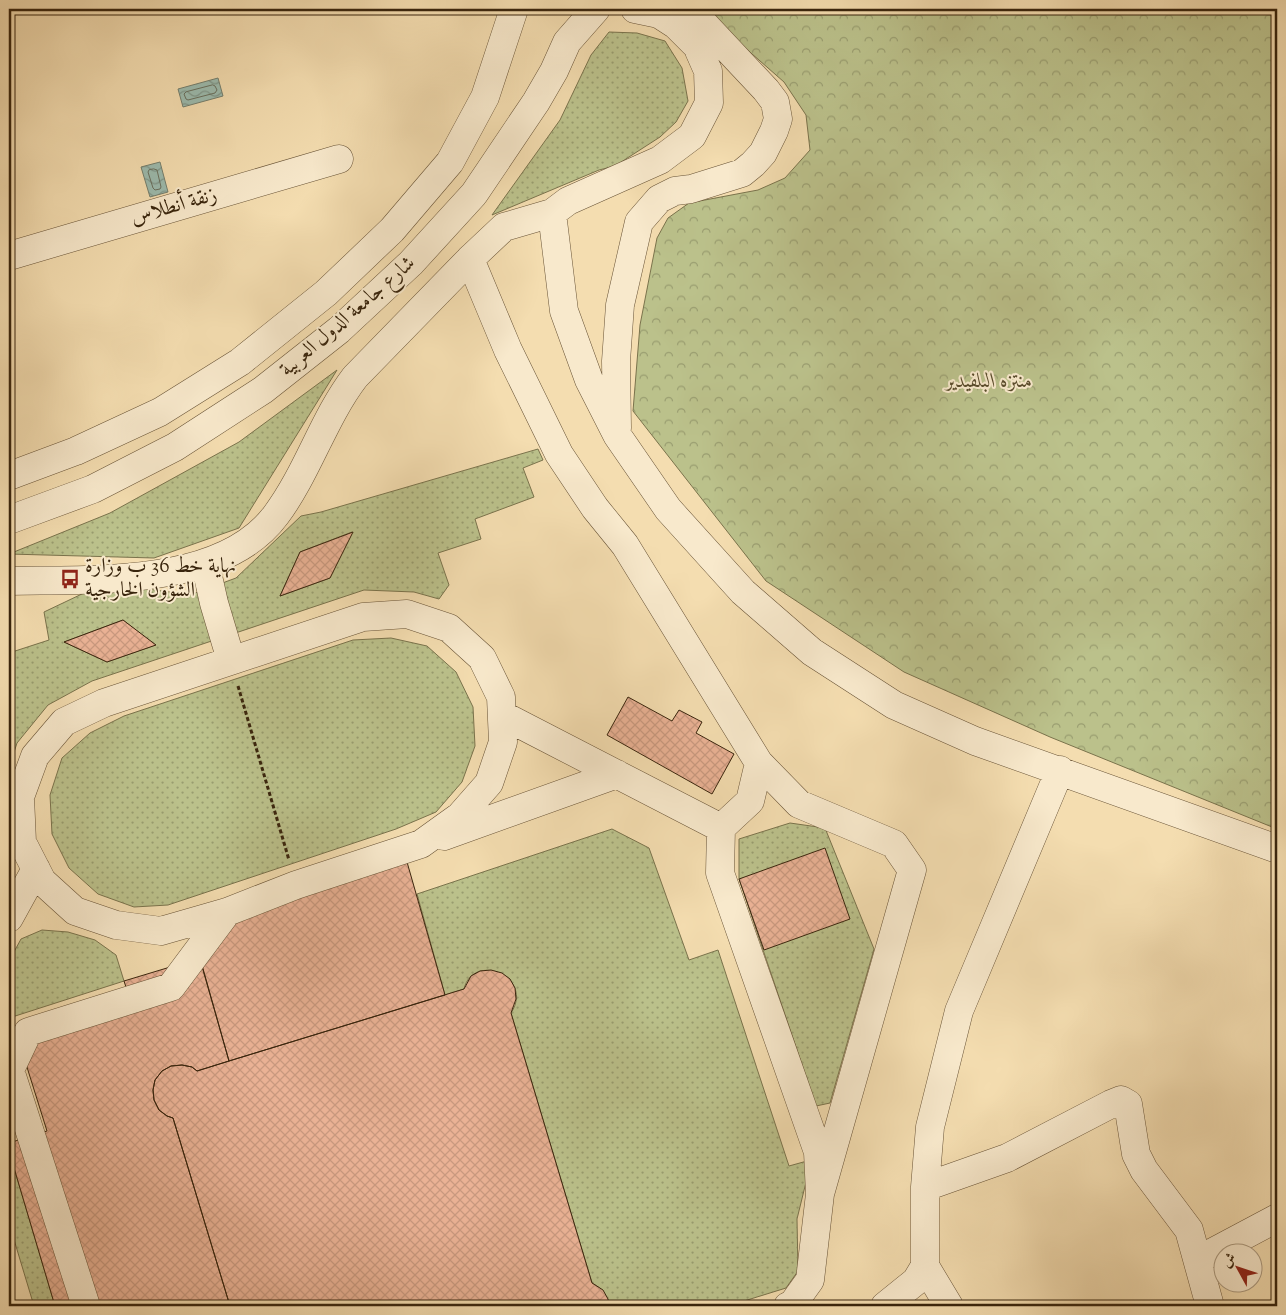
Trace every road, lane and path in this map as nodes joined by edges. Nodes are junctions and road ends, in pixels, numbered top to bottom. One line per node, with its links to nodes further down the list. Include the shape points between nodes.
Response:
1 (514, 9): 10 (street, شارع جامعة الدول العربية, via 484,97 450,162 392,230 326,293 240,362 160,412 76,451)
2 (596, 9): 11 (street, شارع جامعة الدول العربية, via 568,42 540,94 474,194 411,263 339,330 263,390 175,447 93,489)
3 (635, 9): 6 (street, via 659,14 676,25 697,46 708,71 709,103 692,136 660,160 568,201)
4 (690, 9): 9 (street, via 766,90 775,102 778,118 763,153 742,173 675,191 659,199 639,222 620,305 616,361)
5 (339, 159): 7 (street, زنقة أنطلاس)
6 (552, 213): 8 (street, via 504,226); 9 (street, via 564,311 589,380)
7 (9, 256)
8 (470, 259): 12 (street, via 355,376 276,515 260,533 236,551); 16 (street, via 508,350 559,454 595,508 625,545)
9 (617, 435): 17 (street, via 668,509 743,592 812,652 894,705 974,741)
10 (9, 476)
11 (9, 520)
12 (205, 563): 13 (street, via 158,574); 14 (street)
13 (9, 581)
14 (231, 660): 15 (street, via 363,617 407,614 449,628 482,658 501,698); 22 (street, via 104,703 64,722 35,756 20,798 22,842); 23 (path)
15 (502, 715): 18 (street); 20 (street, via 504,742 489,783 460,816)
16 (760, 763): 19 (street, via 750,801); 27 (street, via 799,804 894,844 912,870)
17 (1060, 770): 21 (street); 26 (street, via 959,1011 930,1127)
18 (617, 774): 19 (street); 20 (street)
19 (721, 828): 27 (street, via 720,873 818,1152)
20 (421, 844): 23 (street)
21 (1277, 849)
22 (36, 869): 24 (street, via 42,881 74,911 116,925 161,931); 25 (street)
23 (296, 886): 24 (street)
24 (227, 912): 31 (street, via 171,987 28,1032 10,1070)
25 (9, 918)
26 (926, 1187): 29 (street, via 1007,1158 1121,1100 1128,1104 1136,1154 1144,1170 1189,1230); 30 (street)
27 (820, 1194): 32 (street, via 810,1280)
28 (1277, 1218): 29 (street)
29 (1198, 1260): 35 (street)
30 (925, 1266): 33 (street, via 916,1281); 34 (street)
31 (86, 1306)
32 (788, 1306)
33 (886, 1306)
34 (949, 1306)
35 (1210, 1306)

